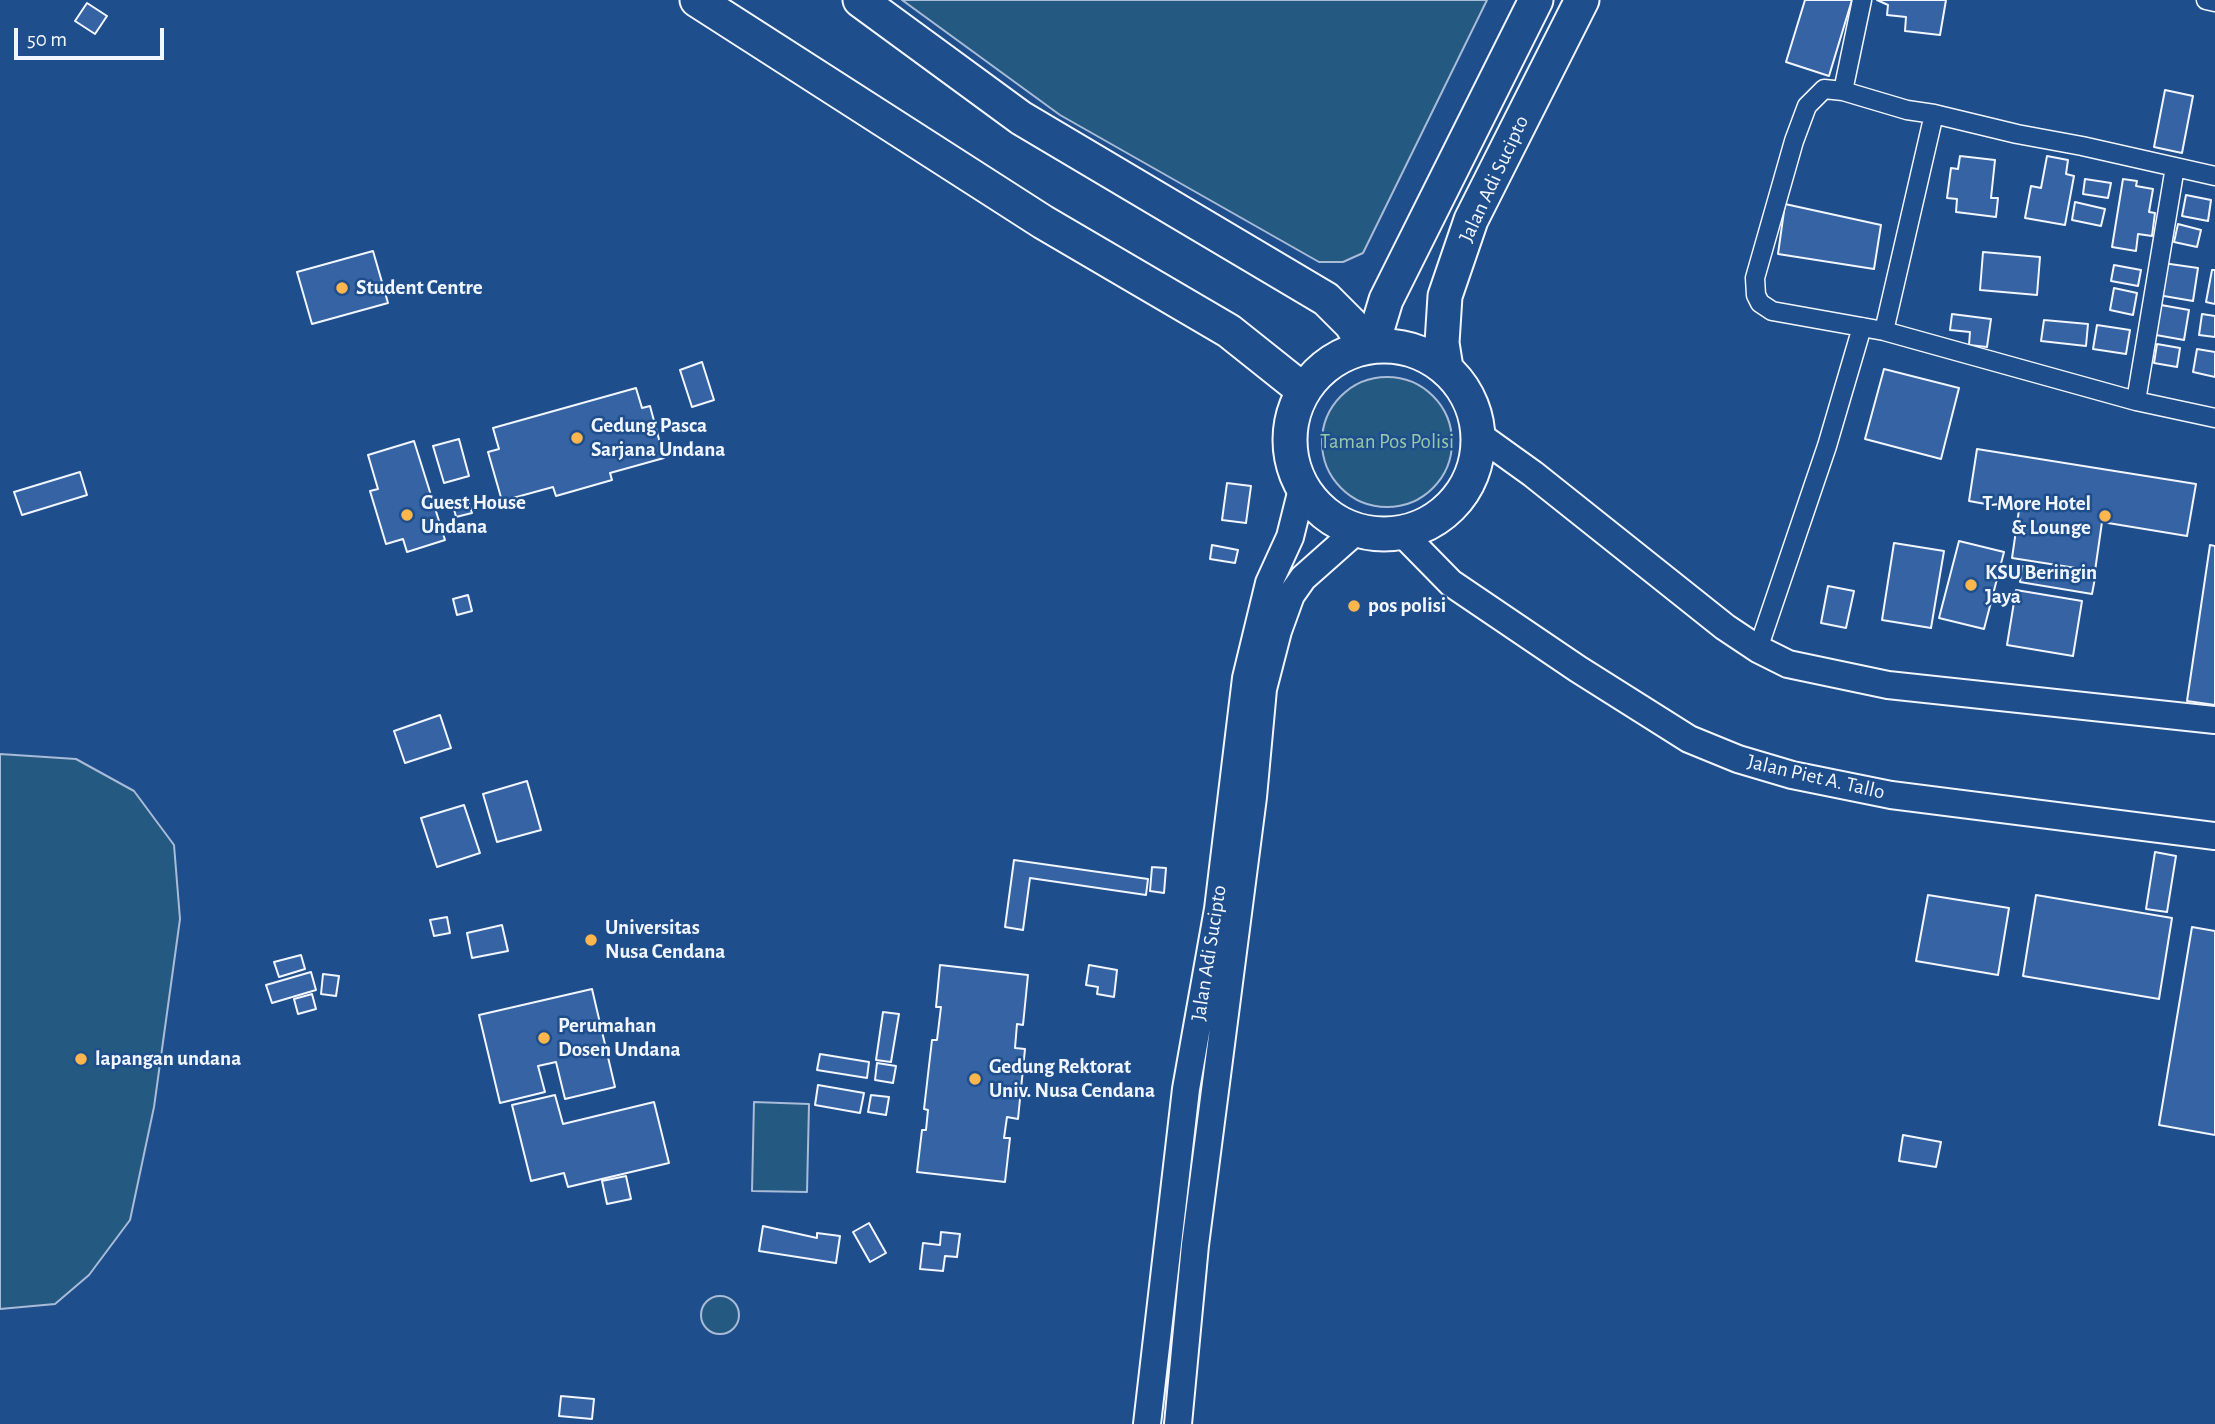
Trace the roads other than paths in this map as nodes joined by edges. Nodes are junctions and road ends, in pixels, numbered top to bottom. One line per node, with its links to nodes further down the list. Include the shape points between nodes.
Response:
1 (697, 0): 16 (highway, via 1042,222 1229,331)
2 (860, 0): 14 (highway, via 1021,118 1326,299)
3 (1536, 0): 14 (highway, Jalan Adi Sucipto)
4 (1582, 0): 15 (highway, Jalan Adi Sucipto, via 1471,220 1445,296 1442,343)
5 (1862, 0): 8 (street)
6 (2206, 0): 7 (street)
7 (2215, 2)
8 (1843, 91): 9 (street); 12 (street, via 1824,89 1807,106 1755,278 1756,295 1772,311)
9 (1934, 114): 10 (street); 13 (street)
10 (2175, 167): 11 (street); 17 (street)
11 (2215, 176)
12 (1862, 327): 13 (street); 23 (street)
13 (1884, 331): 17 (street)
14 (1368, 347): 15 (highway, via 1411,350); 16 (highway, via 1341,355)
15 (1446, 368): 19 (highway, via 1464,387)
16 (1303, 390): 20 (highway, via 1291,422 1290,457)
17 (2136, 401): 18 (street)
18 (2215, 418)
19 (1480, 436): 22 (highway, via 1475,470 1459,499 1434,522); 23 (main road)
20 (1302, 489): 21 (highway, via 1335,521); 26 (main road, Jalan Adi Sucipto, via 1290,537 1269,583 1246,678 1218,909 1186,1089)
21 (1356, 531): 22 (highway); 27 (main road, Jalan Adi Sucipto, via 1303,578 1291,595 1263,689 1195,1245)
22 (1402, 533): 25 (main road, Jalan Piet A. Tallo, via 1451,583 1566,661 1689,739 1738,759 1792,775 1891,794)
23 (1758, 649): 24 (main road, via 1788,664 1888,685)
24 (2215, 720)
25 (2215, 836)
26 (1147, 1424)
27 (1178, 1424)

